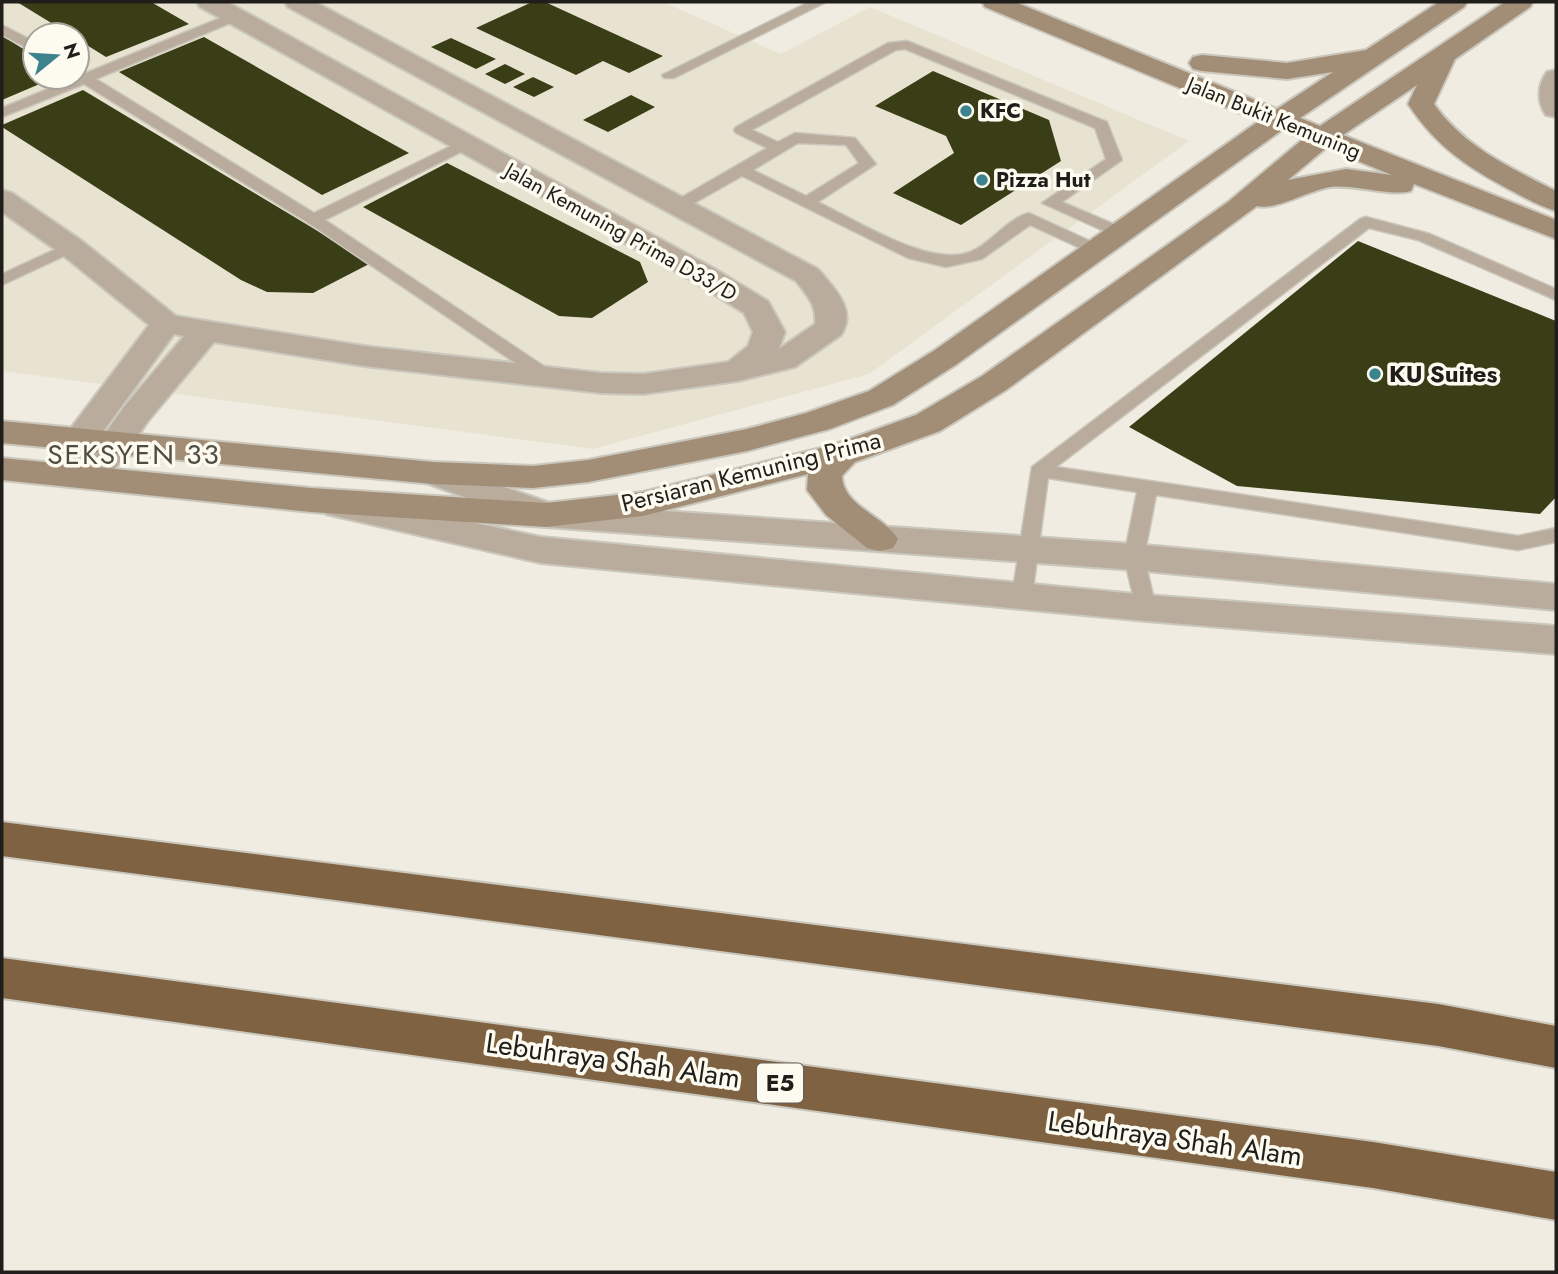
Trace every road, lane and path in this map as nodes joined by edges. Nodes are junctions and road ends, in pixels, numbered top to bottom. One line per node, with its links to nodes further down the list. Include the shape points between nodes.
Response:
1 (209, 2): 8 (street, Jalan Kemuning Prima D33/D)
2 (297, 2): 33 (street, Jalan Kemuning Prima D33/D)
3 (819, 2): 15 (lane)
4 (994, 2): 16 (main road, Jalan Bukit Kemuning)
5 (1046, 2): 13 (main road, Jalan Bukit Kemuning)
6 (1455, 2): 11 (main road, Persiaran Kemuning Prima)
7 (1521, 2): 12 (main road, Persiaran Kemuning Prima)
8 (235, 16): 14 (lane); 25 (street, Jalan Kemuning Prima D33/D)
9 (2, 29): 10 (lane)
10 (21, 40)
11 (1382, 52): 13 (main road, via 1287,71); 21 (main road, Persiaran Kemuning Prima)
12 (1444, 54): 23 (main road, Persiaran Kemuning Prima); 32 (main road, via 1421,104 1434,126 1492,168)
13 (1202, 63): 21 (main road, Jalan Bukit Kemuning)
14 (91, 71)
15 (669, 75)
16 (1175, 78): 21 (main road, Jalan Bukit Kemuning); 28 (main road, via 1214,106 1224,134)
17 (1556, 78): 20 (street, via 1552,100)
18 (91, 81): 36 (lane)
19 (48, 91): 22 (lane)
20 (1556, 108)
21 (1292, 112): 23 (main road, Jalan Bukit Kemuning); 24 (main road, Jalan Bukit Kemuning); 28 (main road, Persiaran Kemuning Prima)
22 (2, 113)
23 (1348, 119): 24 (main road, Persiaran Kemuning Prima); 32 (main road, Jalan Bukit Kemuning)
24 (1322, 136): 34 (main road, Persiaran Kemuning Prima); 37 (main road, Jalan Bukit Kemuning)
25 (464, 145): 36 (lane); 41 (street, Jalan Kemuning Prima D33/D)
26 (778, 148): 27 (lane); 30 (lane, via 795,138 850,141 868,164); 31 (lane, via 741,130 893,46 907,45 1102,125 1114,160)
27 (742, 170): 30 (lane); 33 (lane)
28 (1182, 190): 38 (main road, Persiaran Kemuning Prima)
29 (2, 199): 40 (street)
30 (807, 202): 35 (lane, via 914,255 946,262 976,256)
31 (1050, 203): 35 (lane); 38 (lane)
32 (1556, 204)
33 (676, 207): 39 (street, Jalan Kemuning Prima D33/D)
34 (1238, 208): 37 (main road, via 1305,183 1340,176 1367,177 1470,209); 51 (main road, Persiaran Kemuning Prima, via 994,383 928,423)
35 (1029, 218): 38 (lane)
36 (313, 219): 47 (lane)
37 (1544, 225)
38 (1109, 241): 54 (main road, Persiaran Kemuning Prima, via 881,398 818,421 588,471 533,477)
39 (750, 245): 41 (street, via 752,262 734,272); 46 (street, Jalan Kemuning Prima D33/D, via 807,275 832,313 830,328 809,345 784,360)
40 (71, 247): 42 (lane); 44 (street)
41 (704, 275): 46 (street, Jalan Kemuning Prima D33/D, via 757,307 769,332 762,350)
42 (2, 280)
43 (1556, 295): 53 (lane, via 1424,237 1366,222)
44 (166, 323): 45 (street); 49 (street)
45 (206, 331): 47 (street, via 364,356); 50 (street)
46 (738, 371): 47 (street, via 643,384)
47 (548, 377)
48 (2, 432): 49 (main road, Persiaran Kemuning Prima)
49 (81, 438): 50 (main road, Persiaran Kemuning Prima); 55 (street)
50 (116, 442): 54 (main road, Persiaran Kemuning Prima); 56 (street)
51 (843, 454): 59 (main road, Persiaran Kemuning Prima, via 643,504); 61 (main road, via 825,473 825,490 839,508)
52 (2, 469): 55 (main road, Persiaran Kemuning Prima)
53 (1039, 471): 57 (lane); 62 (lane)
54 (433, 473): 59 (street)
55 (55, 474): 56 (main road, Persiaran Kemuning Prima)
56 (91, 478): 58 (main road, Persiaran Kemuning Prima)
57 (1148, 486): 60 (lane, via 1518,543); 63 (lane)
58 (311, 500): 59 (main road, Persiaran Kemuning Prima); 64 (street, via 541,550)
59 (546, 515): 61 (street)
60 (1556, 535)
61 (880, 539): 62 (street)
62 (1030, 550): 63 (street); 64 (lane)
63 (1134, 557): 65 (street); 66 (lane)
64 (1022, 596): 66 (street)
65 (1556, 597)
66 (1146, 608): 67 (street)
67 (1556, 640)
68 (2, 839): 70 (highway, via 1438,1025)
69 (2, 978): 71 (highway, Lebuhraya Shah Alam / E5, via 1373,1165)
70 (1556, 1047)
71 (1556, 1196)

